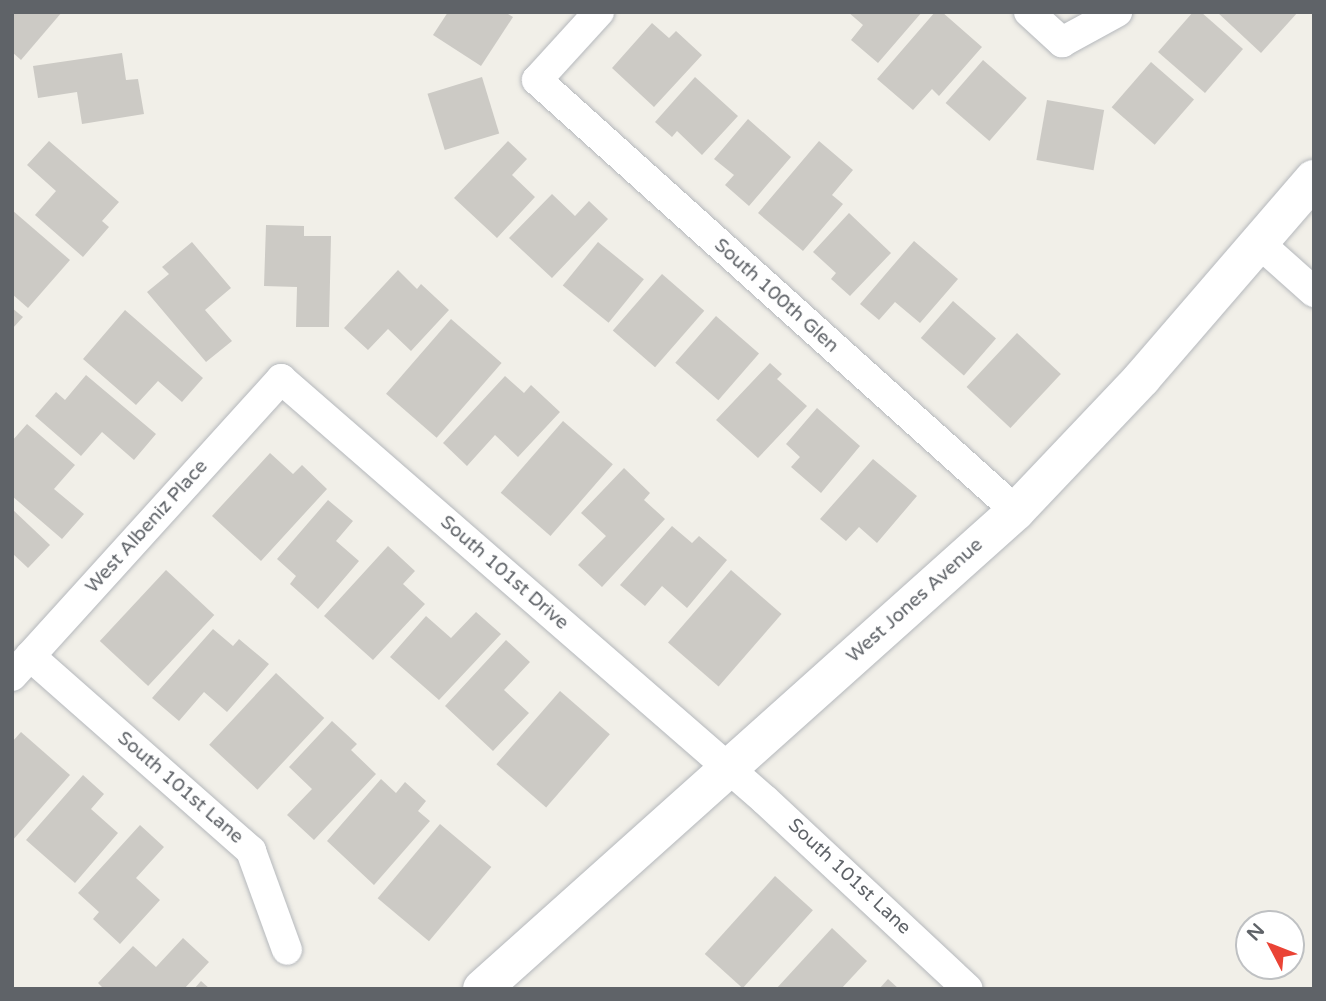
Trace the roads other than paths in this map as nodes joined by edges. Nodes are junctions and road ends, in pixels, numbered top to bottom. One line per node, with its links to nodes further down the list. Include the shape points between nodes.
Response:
1 (598, 12): 8 (street, South 100th Glen, via 537,80)
2 (1028, 12): 3 (street, via 1062,42)
3 (1117, 12)
4 (1314, 179): 5 (street, West Jones Avenue)
5 (1259, 243): 6 (street); 8 (street, West Jones Avenue, via 1142,378)
6 (1314, 292)
7 (281, 379): 9 (street, West Albeniz Place); 10 (street, South 101st Drive)
8 (1016, 511): 10 (street, West Jones Avenue)
9 (21, 666): 11 (street, South 101st Lane, via 251,851)
10 (727, 767): 12 (street, West Jones Avenue); 13 (street, South 101st Lane)
11 (287, 950)
12 (482, 989)
13 (968, 989)

